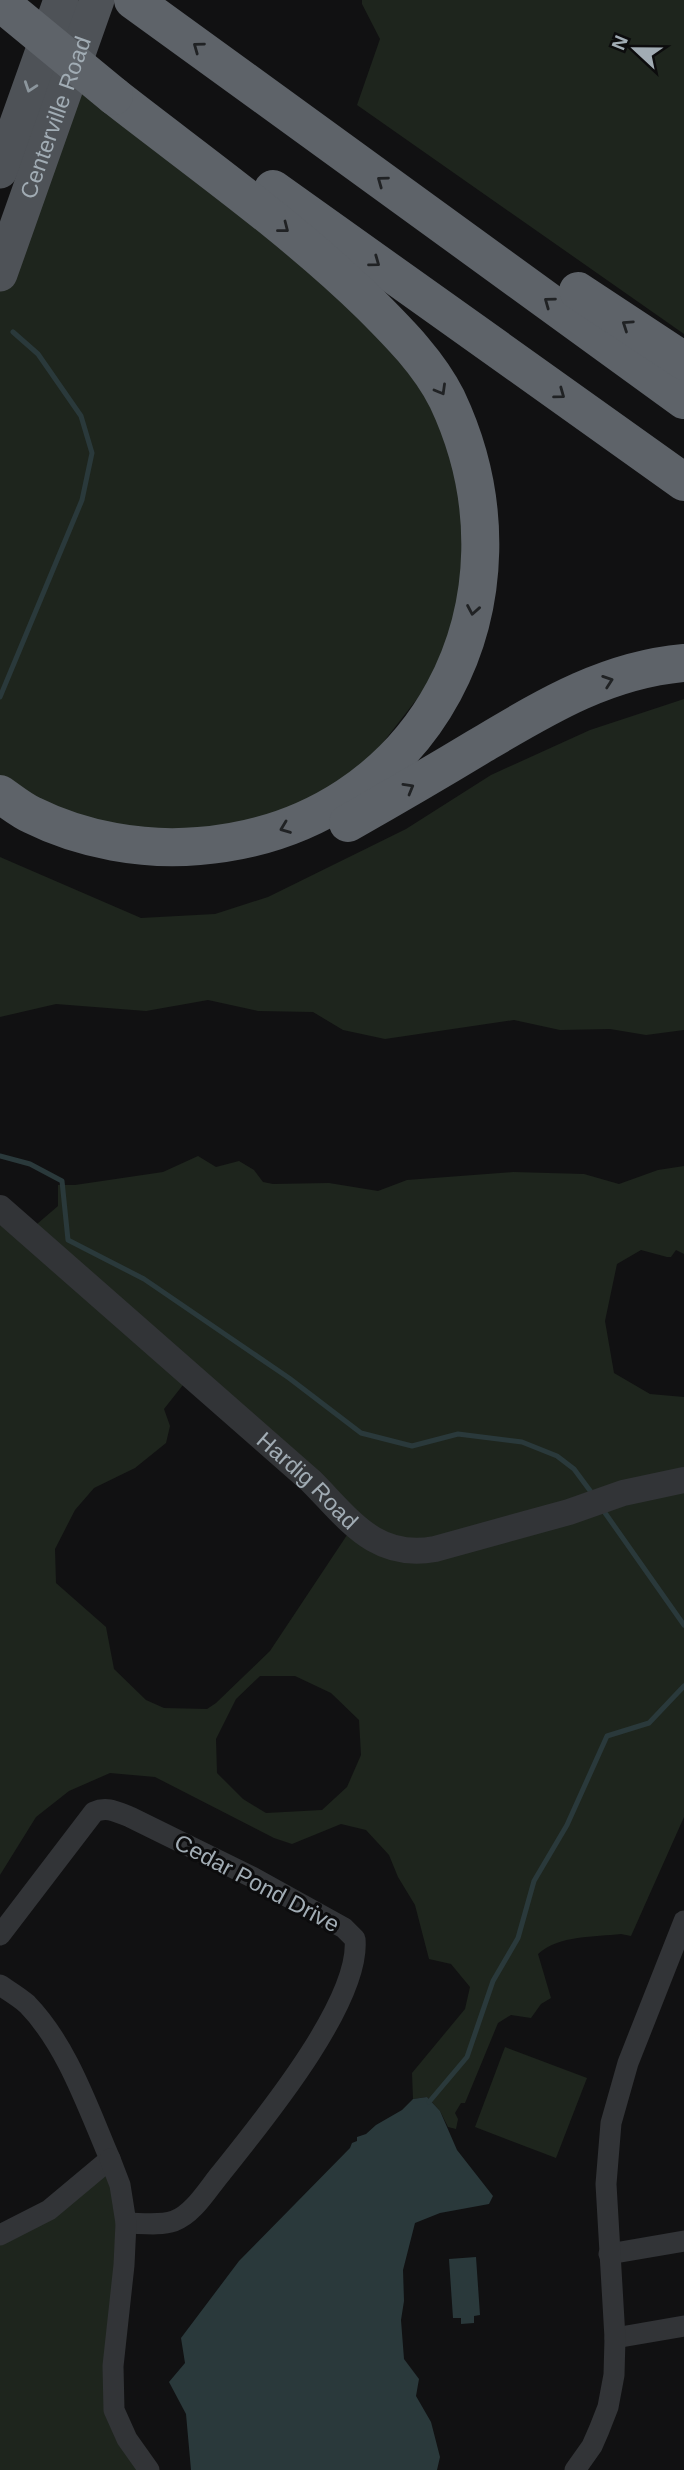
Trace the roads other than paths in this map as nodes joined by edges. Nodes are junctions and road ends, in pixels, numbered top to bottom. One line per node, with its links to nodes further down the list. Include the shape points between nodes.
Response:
1 (7, 0): 6 (highway)
2 (61, 0): 7 (main road, Centerville Road, one-way to 7)
3 (97, 0): 9 (main road, Centerville Road)
4 (0, 2): 6 (highway, bridge)
5 (138, 3): 8 (highway, one-way to 5)
6 (117, 88): 12 (highway, one-way to 12); 14 (highway, one-way to 14, via 346,281 428,369 445,397 470,459 479,500 478,579 462,656 419,731 391,764 326,811 232,844 176,848 75,833 31,815)
7 (0, 171)
8 (457, 235): 10 (highway, one-way to 8, via 547,270); 11 (highway, one-way to 8)
9 (0, 274)
10 (684, 361)
11 (684, 400)
12 (684, 482)
13 (684, 663): 15 (highway, one-way to 13, via 61,852 118,868 205,873 257,864 310,846 561,699 608,680)
14 (0, 794)
15 (0, 827)
16 (0, 1208): 17 (street, Hardig Road, via 311,1481 366,1535 383,1545 421,1552)
17 (684, 1480)
18 (684, 1921): 25 (street, via 616,2103 606,2184)
19 (0, 1935): 22 (street, Cedar Pond Drive, via 94,1812 111,1809 252,1878 344,1928 355,1940 354,1967 313,2051 240,2150 190,2211 174,2221)
20 (0, 1985): 21 (street, via 26,2004 68,2063)
21 (110, 2159): 22 (street); 23 (street, via 49,2210)
22 (126, 2222): 28 (street, via 114,2410)
23 (0, 2235)
24 (684, 2241): 25 (street)
25 (609, 2254): 27 (street)
26 (684, 2326): 27 (street)
27 (615, 2338): 29 (street, via 608,2406 592,2446)
28 (149, 2470)
29 (575, 2470)

